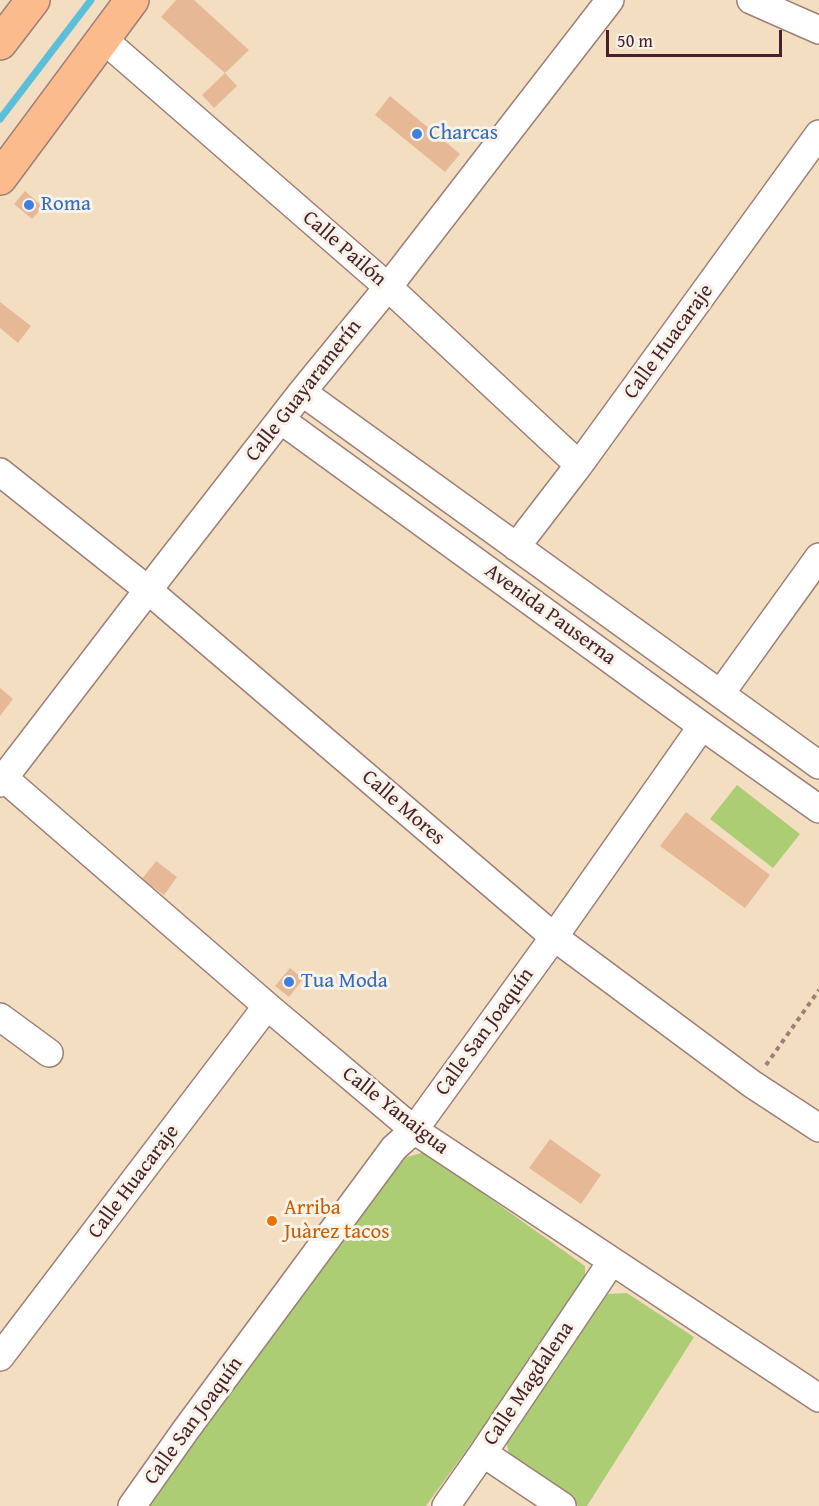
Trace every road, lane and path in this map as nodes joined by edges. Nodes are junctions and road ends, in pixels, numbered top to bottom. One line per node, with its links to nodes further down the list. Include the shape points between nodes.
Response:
1 (33, 0): 7 (main road)
2 (132, 0): 6 (main road)
3 (610, 0): 10 (street, Calle Guayaramerín)
4 (751, 0): 5 (street)
5 (819, 30)
6 (103, 39): 9 (main road); 10 (street, Calle Pailón)
7 (0, 43)
8 (819, 134): 13 (street, Calle Huacaraje)
9 (0, 178)
10 (388, 287): 11 (street, Calle Guayaramerín); 13 (street, Calle Pailón)
11 (302, 392): 12 (street, Calle Guayaramerín); 15 (street, Avenida Pauserna)
12 (281, 420): 17 (street, Calle Guayaramerín); 19 (street, Avenida Pauserna)
13 (579, 465): 15 (street, Calle Huacaraje)
14 (0, 472): 17 (street, Calle Mores)
15 (516, 547): 18 (street, Avenida Pauserna)
16 (819, 557): 20 (street)
17 (147, 590): 23 (street, Calle Guayaramerín); 25 (street, Calle Mores)
18 (657, 648): 19 (street); 20 (street, Avenida Pauserna)
19 (634, 677): 21 (street, Avenida Pauserna)
20 (720, 693): 22 (street, Avenida Pauserna)
21 (702, 726): 24 (street, Avenida Pauserna); 25 (street, Calle San Joaquín)
22 (819, 765)
23 (2, 781): 27 (street, Calle Yanaigua)
24 (819, 809)
25 (554, 937): 30 (street, Calle Mores); 32 (street, Calle San Joaquín)
26 (819, 990): 30 (path)
27 (267, 1006): 32 (street, Calle Yanaigua); 34 (street, Calle Huacaraje)
28 (0, 1017): 29 (street)
29 (49, 1053)
30 (752, 1084): 31 (street, Calle Mores)
31 (819, 1128)
32 (414, 1130): 33 (street, Calle Yanaigua); 37 (street, Calle San Joaquín, via 394,1148)
33 (612, 1261): 35 (street, Calle Yanaigua); 36 (street, Calle Magdalena)
34 (0, 1357)
35 (819, 1398)
36 (483, 1453): 38 (street, Calle Magdalena); 39 (street)
37 (132, 1506)
38 (446, 1506)
39 (562, 1506)

